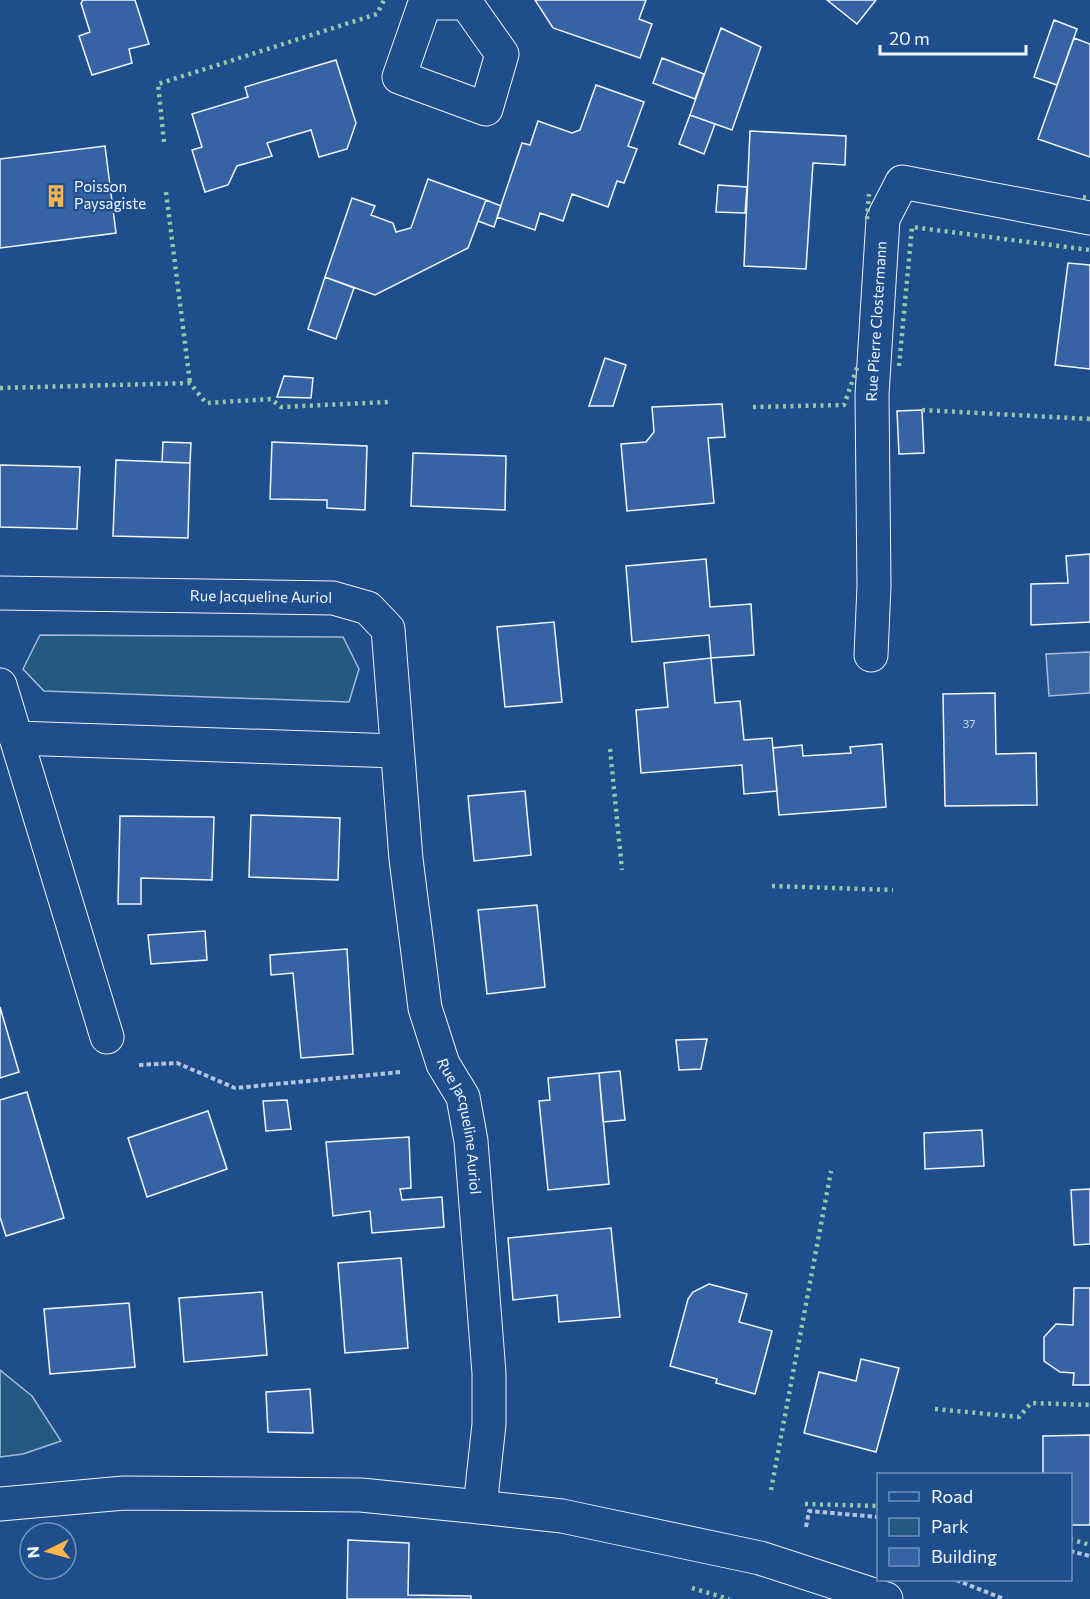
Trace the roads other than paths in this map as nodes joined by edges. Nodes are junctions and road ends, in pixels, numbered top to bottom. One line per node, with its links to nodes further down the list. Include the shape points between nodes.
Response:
1 (1090, 218): 3 (street, Rue Pierre Clostermann, via 902,182 883,219 872,395)
2 (0, 593): 6 (street, Rue Jacqueline Auriol, via 333,598 368,608 388,629)
3 (872, 654)
4 (0, 685): 5 (street)
5 (16, 738): 6 (street); 7 (street)
6 (397, 751): 9 (street, Rue Jacqueline Auriol, via 425,1008 443,1064 463,1097 471,1141 484,1290 489,1424)
7 (107, 1037)
8 (0, 1504): 9 (street, via 124,1493 361,1495)
9 (480, 1507): 10 (street, via 562,1516 760,1558)
10 (886, 1599)

